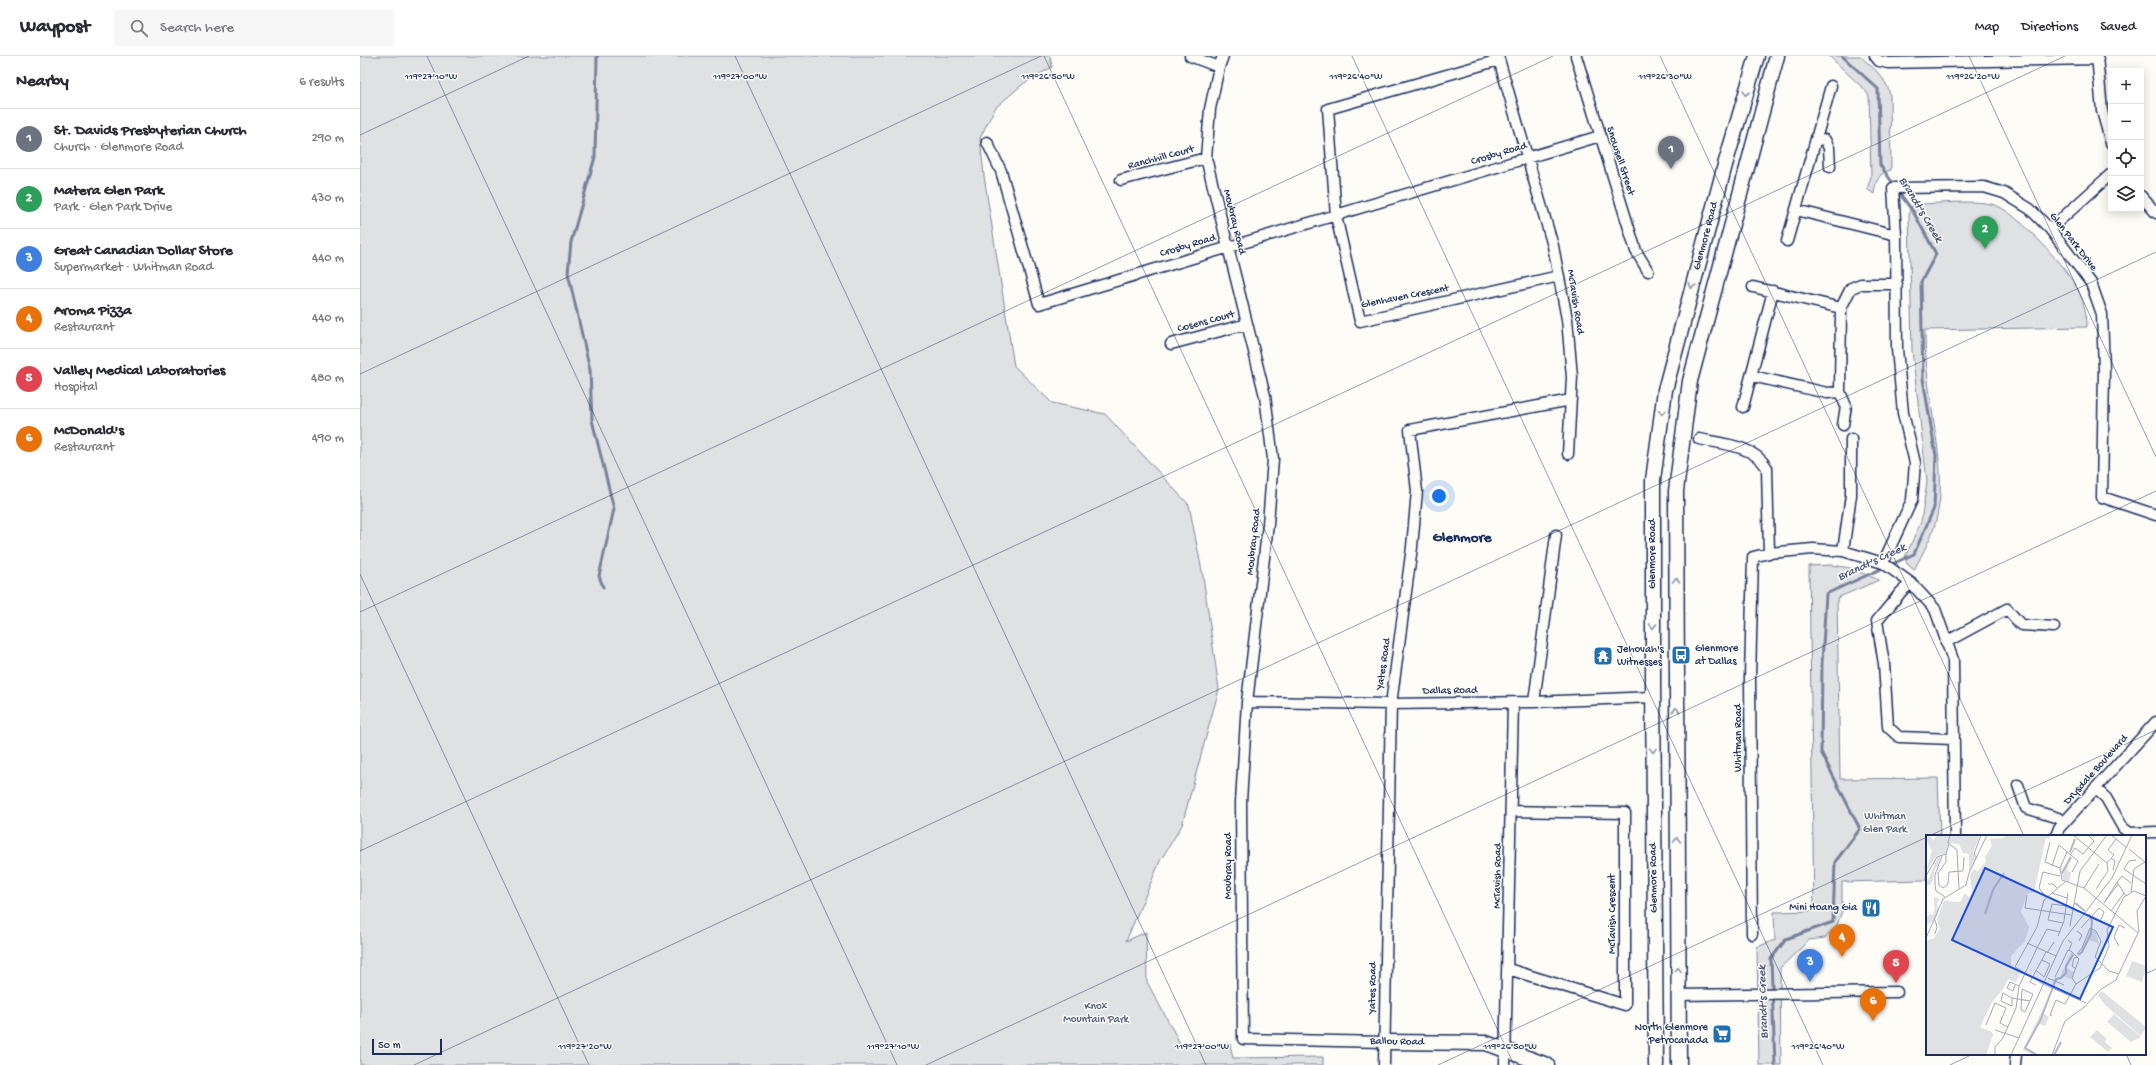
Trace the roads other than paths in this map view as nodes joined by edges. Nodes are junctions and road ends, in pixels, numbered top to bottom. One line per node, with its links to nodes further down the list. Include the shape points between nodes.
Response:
1 (1190, 56): 10 (street)
2 (1223, 56): 10 (street, Moubray Road)
3 (1576, 56): 12 (street, Snowsell Street)
4 (1757, 56): 53 (main road, Glenmore Road, one-way to 53, via 1724,165 1665,390 1653,480)
5 (1777, 56): 71 (main road, Glenmore Road, one-way to 5, via 1676,491 1690,381)
6 (1875, 56): 9 (street, via 1879,61 1888,63)
7 (1498, 58): 16 (street, McTavish Road); 24 (street, via 1328,109)
8 (2098, 58): 9 (street); 14 (street, via 2102,111)
9 (1971, 59)
10 (1219, 67): 17 (street, Moubray Road, via 1210,109)
11 (1831, 86): 13 (street)
12 (1600, 136): 16 (street, Crosby Road); 29 (street, Snowsell Street, via 1636,250)
13 (1816, 139): 18 (street, via 1825,140 1830,148); 22 (street)
14 (2110, 140)
15 (987, 142): 28 (street, Crosby Road, via 1001,171 1040,304)
16 (1528, 157): 24 (street, Crosby Road); 30 (street, McTavish Road)
17 (1206, 158): 20 (street, Ranchhill Court); 28 (street, Moubray Road)
18 (1830, 167)
19 (2109, 176): 25 (street)
20 (1121, 180)
21 (2144, 199): 23 (street)
22 (1796, 210): 26 (street); 27 (street)
23 (2156, 213)
24 (1336, 216): 28 (street, Crosby Road); 30 (street, Glenhaven Crescent, via 1360,321)
25 (2050, 229): 26 (street, Glen Park Drive, via 2030,209 2004,193 1984,187 1893,188); 45 (street, Glen Park Drive, via 2090,283 2102,314 2102,497)
26 (1896, 236): 31 (street, Glen Park Drive)
27 (1787, 241)
28 (1228, 246): 35 (street, Moubray Road)
29 (1648, 271)
30 (1559, 276): 39 (street, McTavish Road, via 1567,319 1572,377)
31 (1897, 284): 34 (street, via 1861,284 1851,288); 49 (street, Glen Park Drive, via 1897,349 1903,413 1915,463 1912,500)
32 (1753, 287): 33 (street)
33 (1773, 291): 34 (street); 37 (street)
34 (1841, 308): 38 (street)
35 (1247, 324): 36 (street, Cosens Court); 54 (street, Moubray Road, via 1265,396 1273,459)
36 (1171, 344)
37 (1752, 376): 38 (street, via 1827,393); 40 (street)
38 (1840, 392): 41 (street, via 1846,406)
39 (1571, 400): 44 (street, McTavish Road); 57 (street, Yates Road, via 1410,430 1417,491)
40 (1743, 407)
41 (1843, 425)
42 (1851, 438): 47 (street, via 1851,495)
43 (1699, 439): 48 (street, via 1750,451 1762,458 1767,468)
44 (1568, 454)
45 (2156, 515)
46 (1556, 535): 55 (street)
47 (1843, 551): 48 (street, Whitman Road, via 1813,549); 49 (street, Whitman Road)
48 (1769, 553): 68 (street, Whitman Road, via 1753,558 1750,678)
49 (1883, 563): 50 (street, Whitman Road)
50 (1911, 583): 52 (street, Whitman Road, via 1935,609); 59 (street, via 1877,621 1884,664 1888,727 1899,737)
51 (2054, 627): 52 (street, via 2021,625 2007,609)
52 (1946, 642): 59 (street, Whitman Road, via 1953,660)
53 (1653, 697): 55 (street, Dallas Road); 79 (main road, Glenmore Road, one-way to 79)
54 (1247, 702): 57 (street, Dallas Road); 72 (street, Moubray Road, via 1241,802)
55 (1534, 702): 56 (street, Dallas Road)
56 (1513, 703): 57 (street, Dallas Road); 62 (street, McTavish Road)
57 (1391, 704): 73 (street, Yates Road)
58 (2156, 722): 61 (street, Drysdale Boulevard)
59 (1953, 739): 66 (street, Whitman Road)
60 (2018, 785): 63 (street, via 2026,808 2058,818)
61 (2095, 788): 63 (street, Drysdale Boulevard); 65 (street, via 2106,798)
62 (1511, 811): 69 (street, McTavish Road); 69 (street, McTavish Crescent, via 1625,813 1625,1006)
63 (2064, 823): 67 (street, Drysdale Boulevard)
64 (2156, 832): 65 (street)
65 (2129, 834)
66 (1955, 835)
67 (2056, 835)
68 (1752, 934)
69 (1508, 969): 74 (street, McTavish Road)
70 (1897, 992): 71 (street)
71 (1678, 995): 80 (main road, Glenmore Road)
72 (1243, 1039): 73 (street, Ballou Road)
73 (1384, 1042): 74 (main road, Ballou Road, via 1486,1043); 76 (street, Yates Road)
74 (1507, 1051): 77 (street, McTavish Road); 78 (main road, Ballou Road)
75 (2016, 1055): 81 (street)
76 (1384, 1065)
77 (1505, 1065)
78 (1547, 1065)
79 (1656, 1065)
80 (1679, 1065)
81 (2015, 1065)

